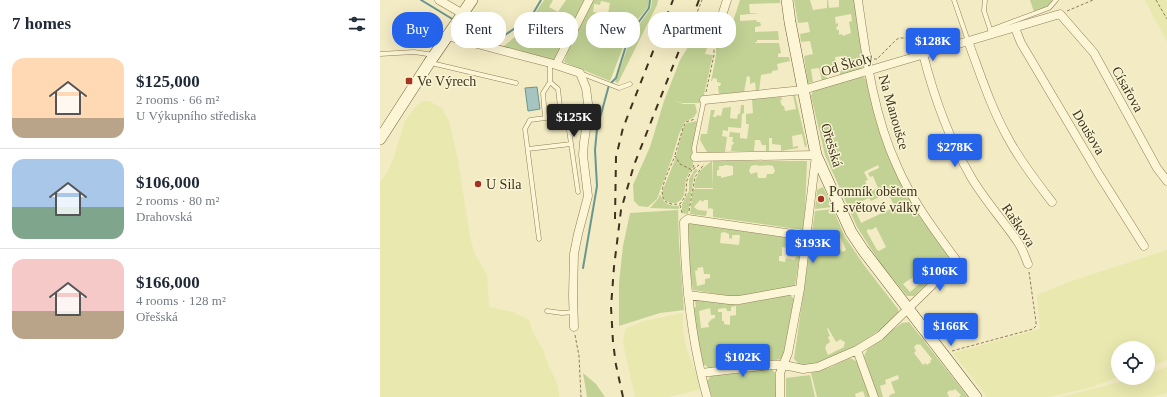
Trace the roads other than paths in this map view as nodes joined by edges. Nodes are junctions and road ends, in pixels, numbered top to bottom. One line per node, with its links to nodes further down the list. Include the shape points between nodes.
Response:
1 (439, 0): 10 (street)
2 (472, 0): 11 (street)
3 (589, 0): 22 (street)
4 (727, 0): 12 (street)
5 (787, 0): 28 (street, Ořešská)
6 (858, 0): 24 (street, Na Manoušce)
7 (954, 0): 18 (lane)
8 (985, 0): 16 (lane, via 984,11)
9 (1056, 0): 16 (lane, via 1049,8)
10 (452, 12)
11 (464, 12)
12 (723, 12)
13 (1060, 14): 14 (street, Od Školy); 37 (street, Císařova, via 1094,53)
14 (1015, 28): 16 (street, Od Školy); 42 (street, Doušova, via 1029,57)
15 (451, 30): 17 (street)
16 (991, 32): 18 (street, Od Školy)
17 (447, 36): 21 (street); 22 (street)
18 (968, 41): 20 (street, Od Školy); 39 (street, via 1008,138)
19 (380, 54): 21 (lane, via 414,52)
20 (923, 54): 24 (street, Od Školy); 43 (street, Raškova, via 947,128 957,150 982,195 1019,245)
21 (432, 59): 26 (lane); 32 (street)
22 (553, 64): 23 (street); 25 (lane)
23 (580, 72): 27 (lane, via 619,88); 48 (street, via 586,88 589,110 584,142 588,196 574,254)
24 (869, 72): 28 (street, Od Školy); 46 (street, Na Manoušce, via 882,129 897,166 918,207 958,261)
25 (550, 82): 30 (lane, via 558,89); 31 (lane, via 543,93)
26 (516, 83)
27 (630, 84)
28 (803, 90): 29 (street, Od Školy); 35 (street, Ořešská)
29 (704, 100): 36 (lane)
30 (561, 116): 31 (lane); 33 (lane, via 569,130)
31 (545, 118): 34 (lane, via 530,120 526,129)
32 (380, 138)
33 (571, 144): 34 (lane); 38 (lane)
34 (528, 149): 41 (lane)
35 (816, 154): 36 (street); 40 (street); 46 (street, Ořešská, via 851,232)
36 (694, 157)
37 (1167, 182)
38 (578, 192)
39 (1052, 202)
40 (806, 236): 44 (street); 45 (street, via 686,220 684,253)
41 (539, 239)
42 (1144, 246)
43 (1028, 264)
44 (800, 289): 45 (street, via 739,300); 51 (street)
45 (688, 295): 52 (street)
46 (909, 310): 50 (street, via 880,336); 56 (street, Ořešská)
47 (547, 311): 48 (lane)
48 (574, 312): 49 (street)
49 (574, 327)
50 (857, 350): 51 (street, via 818,367 803,369); 55 (street)
51 (784, 365): 52 (street); 54 (street, via 780,373)
52 (700, 373): 53 (street)
53 (707, 397)
54 (780, 397)
55 (874, 397)
56 (976, 397)

